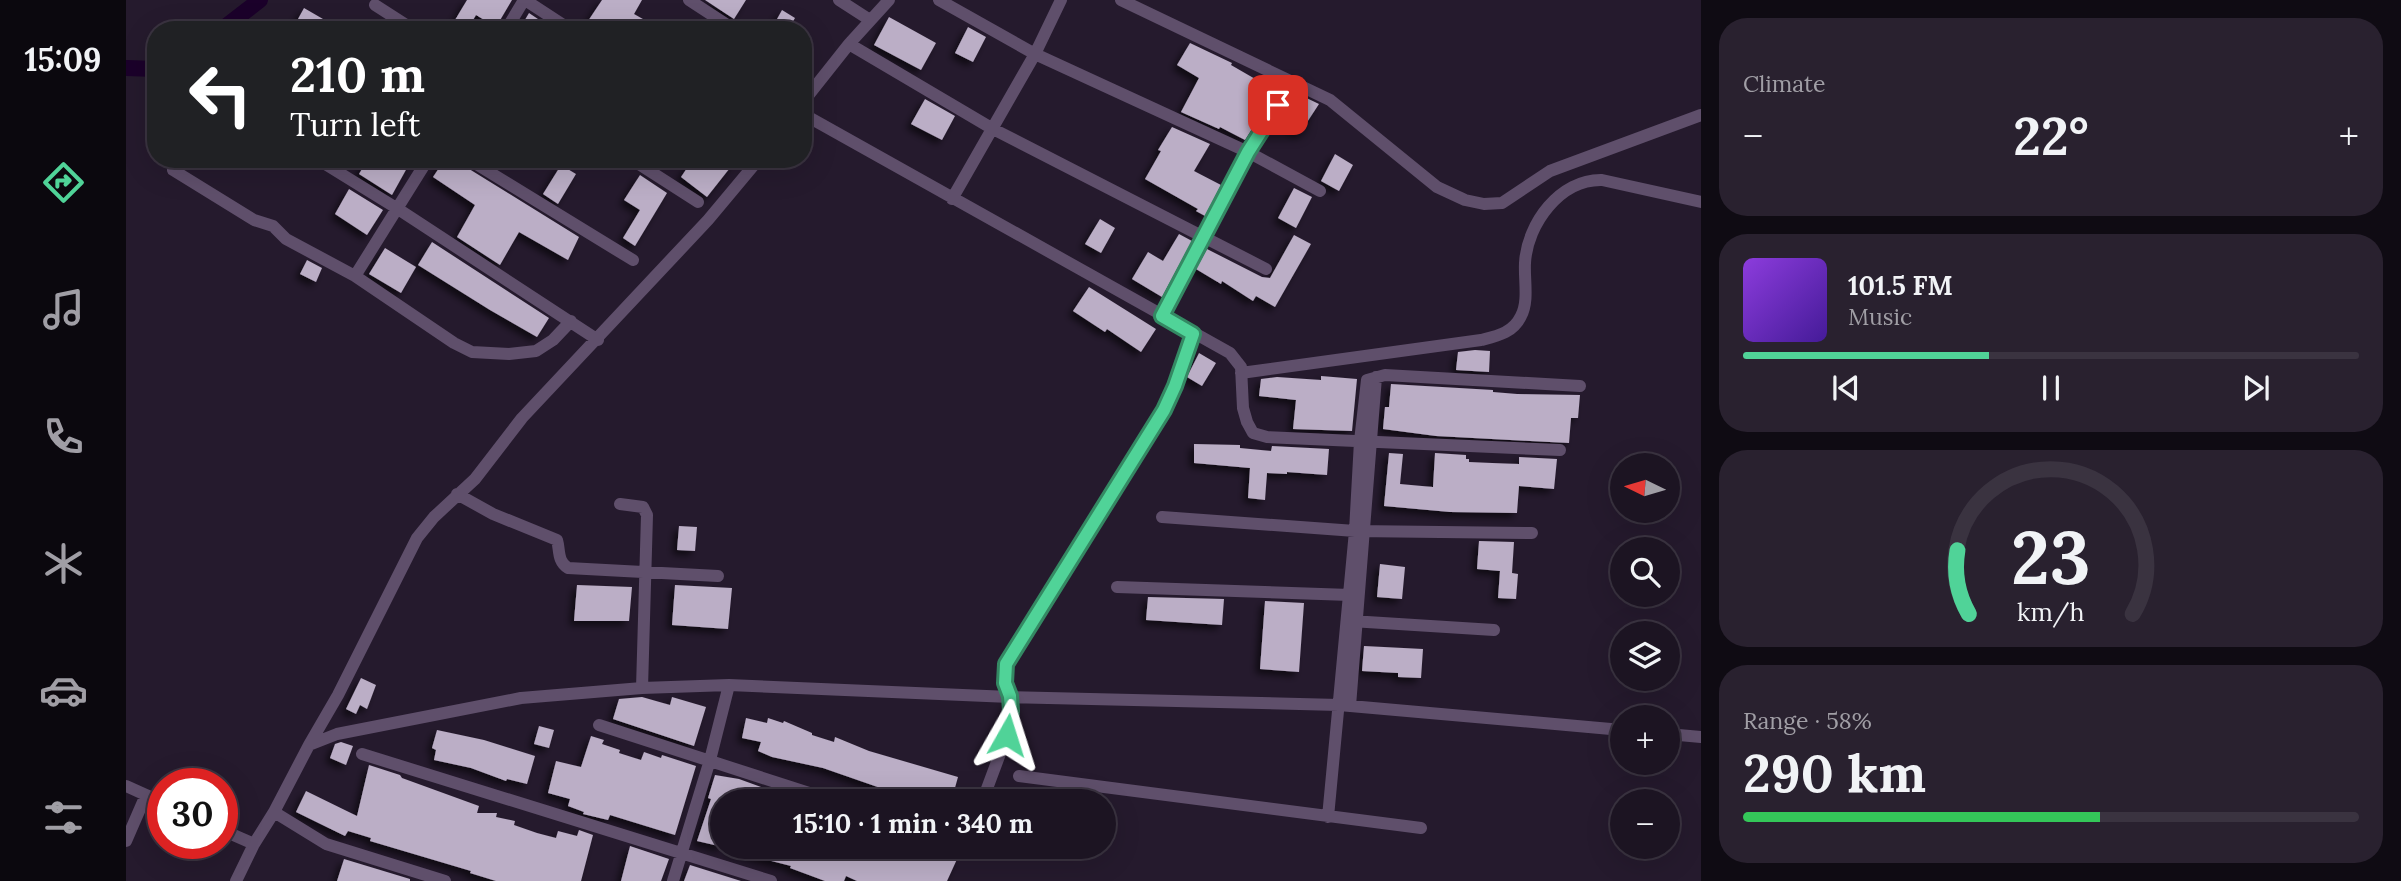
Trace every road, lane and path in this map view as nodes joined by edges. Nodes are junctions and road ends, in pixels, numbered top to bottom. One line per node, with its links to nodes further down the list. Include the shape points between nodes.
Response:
1 (525, 0): 11 (street); 12 (street)
2 (688, 0): 13 (street)
3 (839, 0): 9 (street)
4 (889, 0): 9 (street)
5 (939, 0): 15 (street)
6 (1061, 0): 15 (street)
7 (1121, 0): 16 (street)
8 (375, 5): 10 (street)
9 (870, 20): 14 (street)
10 (400, 21)
11 (512, 21)
12 (557, 21)
13 (721, 21)
14 (849, 44): 17 (street); 20 (street)
15 (1035, 54): 20 (street); 21 (street)
16 (1293, 82): 18 (street, via 1329,100 1437,187 1484,204 1502,203 1550,171); 21 (street)
17 (812, 91)
18 (1701, 115)
19 (812, 119): 29 (street)
20 (993, 129): 29 (street); 33 (street)
21 (1248, 152): 28 (street); 33 (street)
22 (332, 168): 32 (street)
23 (423, 168): 32 (street)
24 (483, 168): 34 (street)
25 (645, 168): 30 (street)
26 (751, 168): 40 (street)
27 (173, 170): 36 (street)
28 (1320, 191)
29 (952, 199): 37 (street)
30 (698, 202)
31 (1701, 202): 41 (street, via 1602,180 1585,181 1546,208 1526,252 1521,316 1503,334)
32 (398, 209): 36 (street); 38 (street)
33 (1203, 238): 35 (street); 37 (street)
34 (633, 260)
35 (1266, 269)
36 (355, 276): 38 (street, via 472,352 536,351)
37 (1162, 316): 39 (street)
38 (571, 321): 40 (street)
39 (1193, 334): 41 (street, via 1230,353); 58 (street, via 1164,410 1006,664)
40 (598, 340): 45 (street)
41 (1241, 373): 43 (street, via 1243,408 1253,433)
42 (1580, 386): 43 (street, via 1376,377 1365,384)
43 (1365, 441): 44 (street); 48 (street)
44 (1560, 450)
45 (457, 494): 50 (street, via 557,540 559,557 568,568); 64 (street, via 417,538)
46 (620, 504): 50 (street, via 646,510)
47 (1163, 517): 48 (street)
48 (1360, 531): 49 (street); 53 (street); 54 (street)
49 (1532, 533)
50 (644, 573): 51 (street); 57 (street)
51 (718, 576)
52 (1117, 587): 53 (street)
53 (1350, 595): 54 (street)
54 (1352, 621): 55 (street); 59 (street)
55 (1494, 630)
56 (729, 685): 57 (street); 58 (street); 66 (street)
57 (642, 688): 64 (street, via 521,698 337,734)
58 (1010, 696): 59 (street); 70 (street, via 1007,735)
59 (1345, 706): 61 (street); 73 (street)
60 (599, 725): 66 (street)
61 (1610, 729)
62 (1680, 735): 63 (street)
63 (1701, 737)
64 (309, 745): 72 (street)
65 (362, 754): 78 (street)
66 (710, 760): 69 (street); 78 (street)
67 (1019, 776): 73 (street)
68 (126, 786): 71 (street)
69 (798, 789)
70 (987, 789)
71 (146, 795): 76 (street)
72 (274, 812): 77 (street); 80 (street, via 326,844)
73 (1328, 817): 74 (street)
74 (1421, 828)
75 (238, 837): 77 (street)
76 (126, 841)
77 (254, 844): 79 (street)
78 (681, 853): 81 (street); 82 (street)
79 (236, 881)
80 (445, 881)
81 (673, 881)
82 (771, 881)

